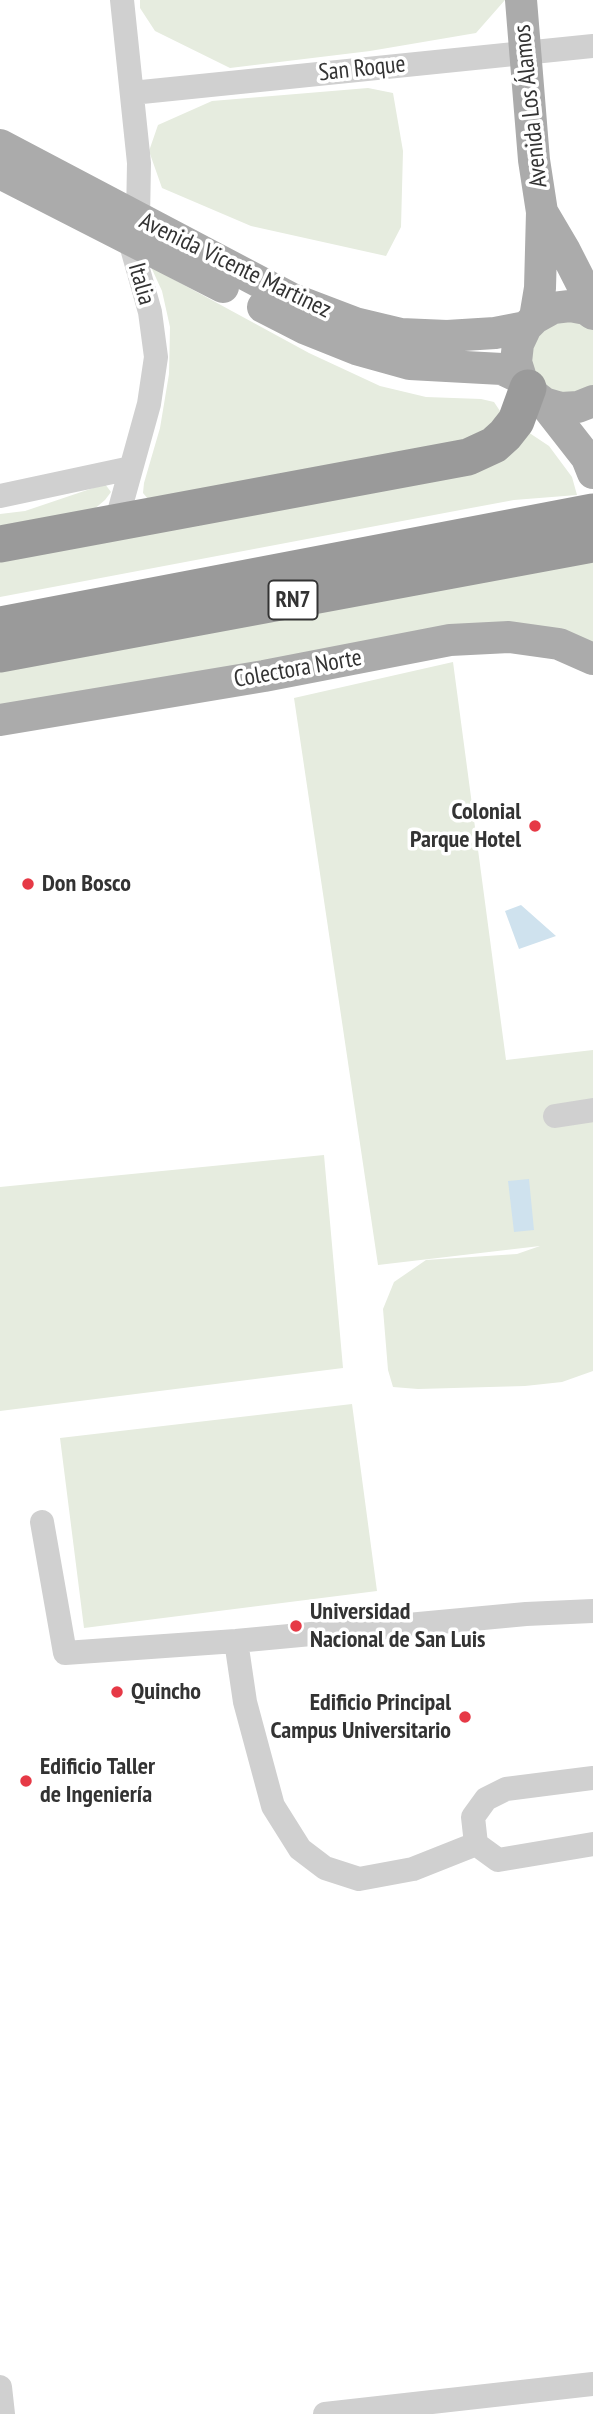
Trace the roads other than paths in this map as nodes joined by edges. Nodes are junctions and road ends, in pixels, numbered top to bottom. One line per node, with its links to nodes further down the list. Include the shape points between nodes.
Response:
1 (122, 0): 5 (street, Italia)
2 (521, 0): 4 (main road, Avenida Los Álamos)
3 (593, 46): 4 (street, San Roque)
4 (525, 52): 5 (street, San Roque); 8 (main road, Avenida Los Álamos)
5 (132, 93): 9 (street, Italia, via 139,163)
6 (0, 145): 9 (main road, Avenida Vicente Martinez)
7 (0, 173): 9 (main road, Avenida Vicente Martinez)
8 (542, 212): 10 (main road, Avenida Los Álamos); 12 (main road, Avenida Los Álamos, via 540,288)
9 (134, 230): 12 (main road, Avenida Vicente Martinez, via 292,299 355,323 401,334 495,333); 13 (main road, Avenida Vicente Martinez, via 306,329 410,364 502,369); 17 (street, Italia, via 156,357)
10 (593, 306)
11 (593, 314): 12 (main road, Avenida Vicente Martinez, via 570,306 553,308)
12 (530, 323): 13 (main road, Avenida Los Álamos, via 518,344 516,362)
13 (531, 390): 14 (main road, Avenida Vicente Martinez, via 561,408); 16 (main road); 19 (highway, via 505,435 468,457)
14 (593, 401)
15 (593, 424): 16 (main road)
16 (590, 465)
17 (131, 468): 18 (street); 19 (street, Italia)
18 (0, 496)
19 (116, 523): 21 (highway)
20 (586, 530): 22 (highway, RN7); 23 (highway, RN7)
21 (0, 544)
22 (0, 625)
23 (0, 654)
24 (593, 659): 25 (main road, Colectora Norte, via 559,644 509,637 450,640)
25 (0, 720)
26 (593, 1110): 27 (street)
27 (555, 1115)
28 (42, 1522): 30 (street, via 65,1653)
29 (593, 1611): 30 (street)
30 (236, 1641): 32 (street, via 245,1702 273,1806 300,1849 325,1868 359,1879 413,1869)
31 (593, 1779): 32 (street, via 506,1789 486,1799 473,1817)
32 (476, 1844): 33 (street, via 498,1860)
33 (593, 1844)
34 (593, 2384): 37 (street)
35 (0, 2386): 36 (street)
36 (3, 2414)
37 (325, 2414)

